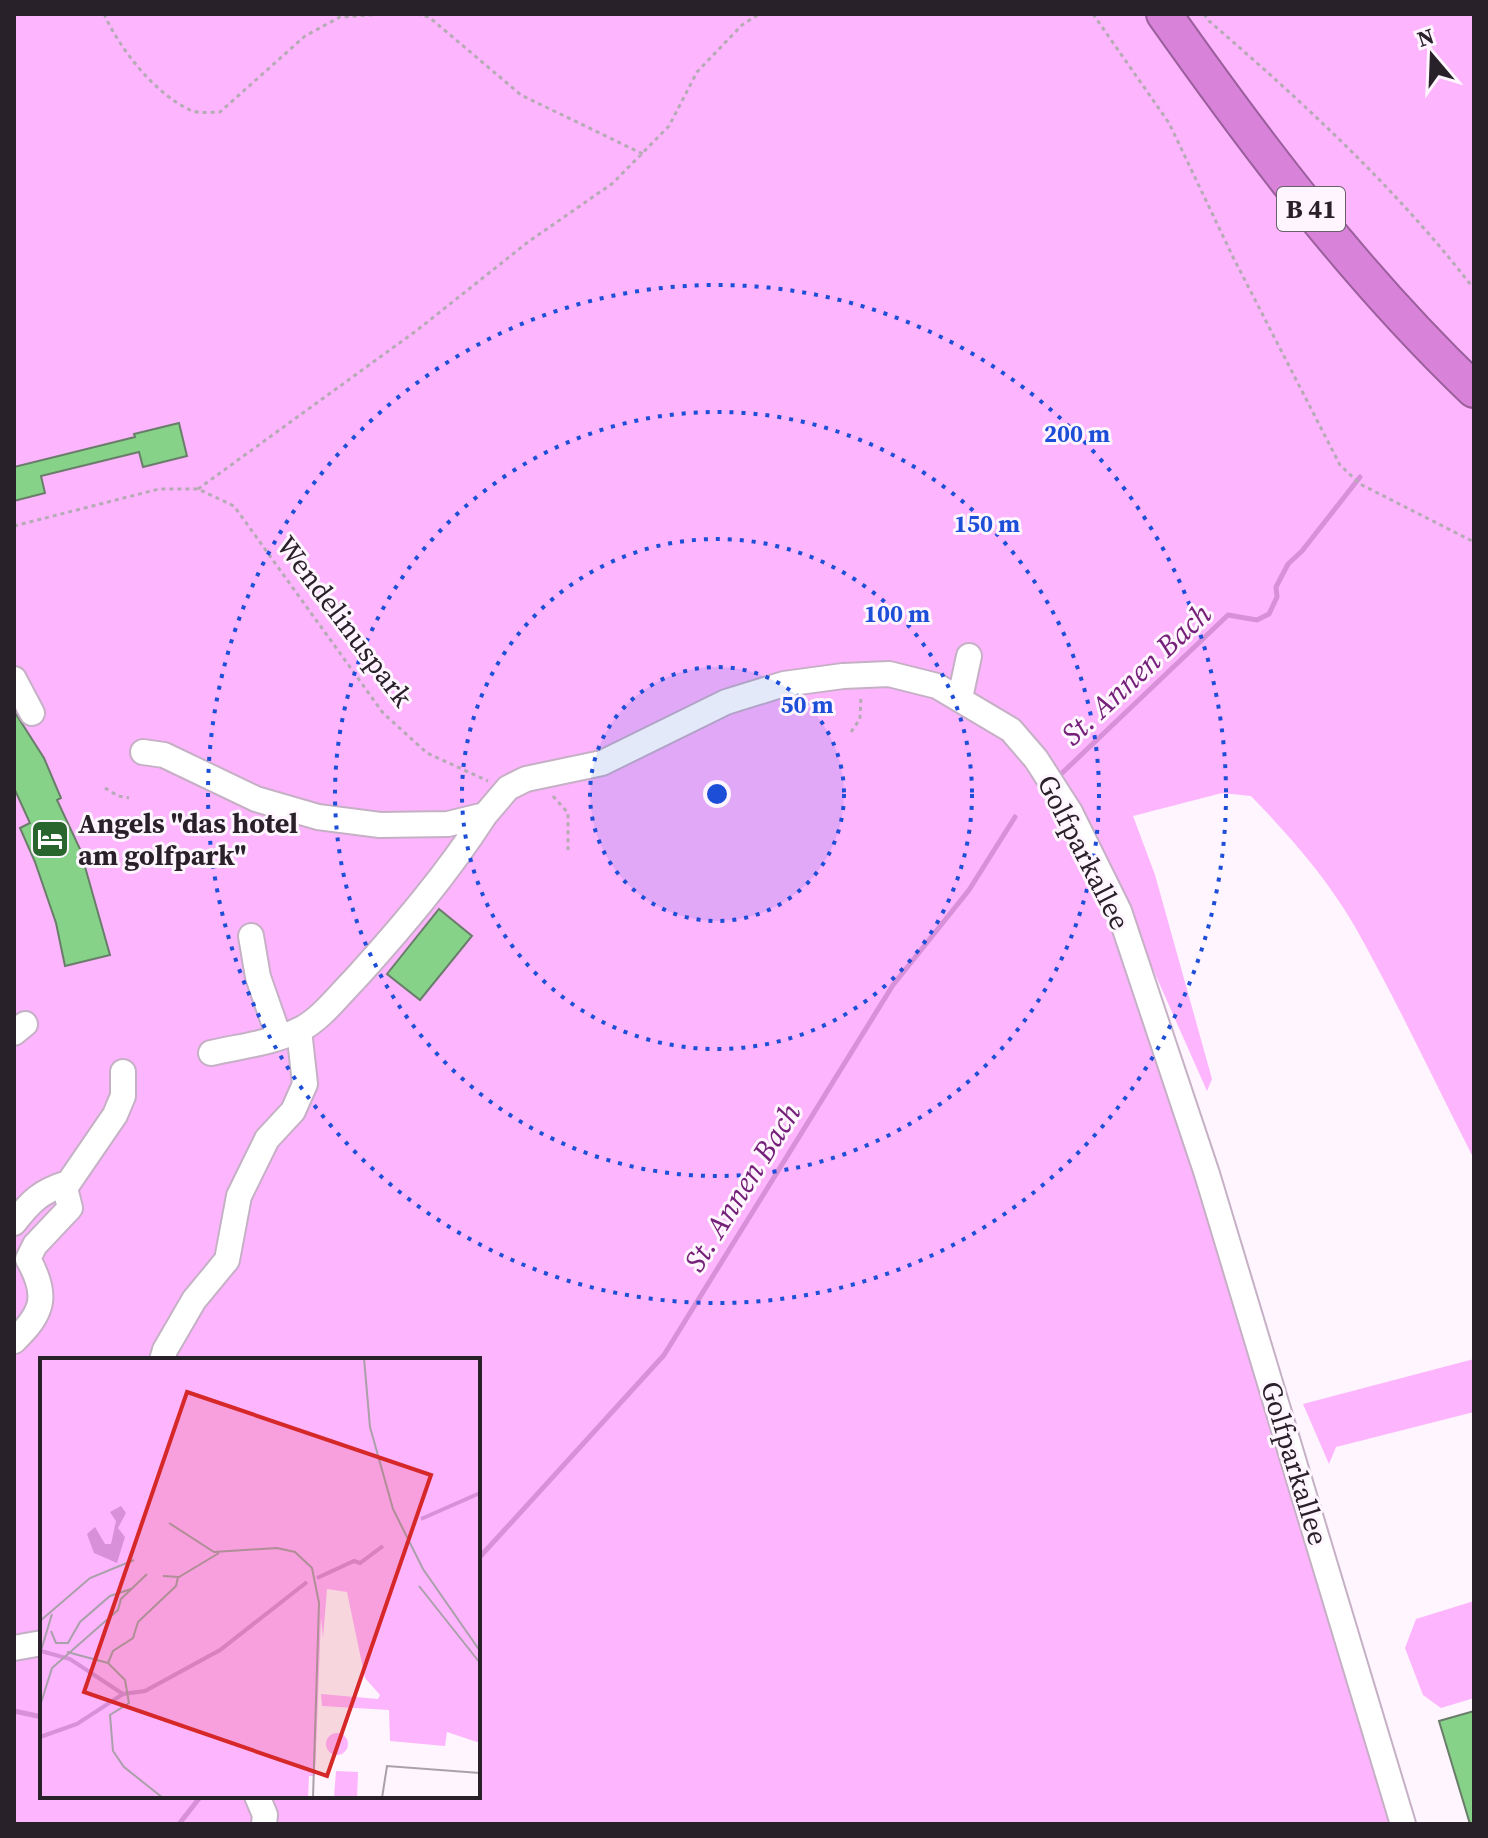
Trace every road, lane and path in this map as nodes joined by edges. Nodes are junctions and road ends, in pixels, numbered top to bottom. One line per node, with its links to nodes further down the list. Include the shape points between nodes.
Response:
1 (104, 14): 2 (path, via 152,82 192,112 220,112 305,36 340,17)
2 (385, 14)
3 (417, 14): 8 (path, via 429,17 521,95)
4 (759, 14): 8 (path, via 697,72 669,126)
5 (1093, 14): 13 (path, via 1169,123 1340,465 1360,484)
6 (1164, 14): 10 (highway, B 41, via 1244,126 1349,256)
7 (1204, 14): 9 (path, via 1370,169)
8 (643, 154): 11 (path, via 613,183)
9 (1474, 289)
10 (1474, 390)
11 (198, 489): 12 (path, Wendelinuspark, via 159,489); 22 (path, Wendelinuspark, via 234,506 383,713 427,753)
12 (14, 526)
13 (1474, 542)
14 (969, 656): 17 (lane)
15 (14, 679): 18 (lane)
16 (860, 690): 19 (path, via 860,719)
17 (960, 698): 22 (lane, Golfparkallee, via 937,686 889,674 784,684 726,702 602,763 526,779); 39 (lane, Golfparkallee, via 1011,730 1036,759 1070,812 1119,911 1207,1174)
18 (32, 713)
19 (851, 732)
20 (143, 752): 25 (lane, via 164,755 256,799 318,817 380,825 448,824)
21 (105, 788): 24 (path)
22 (508, 788): 25 (lane)
23 (559, 789): 26 (path, via 547,791 568,813)
24 (129, 798)
25 (485, 815): 28 (lane, via 400,929 336,999)
26 (568, 850)
27 (251, 936): 28 (lane, via 258,977)
28 (289, 1033): 29 (lane); 34 (lane, via 305,1084 293,1111 267,1139 239,1196 227,1260 194,1300)
29 (211, 1053)
30 (123, 1072): 31 (lane, via 123,1096 115,1115)
31 (68, 1183): 32 (lane, via 30,1201); 33 (lane, via 70,1208 28,1259 38,1276 42,1302 32,1324)
32 (14, 1223)
33 (14, 1341)
34 (163, 1358)
35 (40, 1643): 36 (lane)
36 (14, 1648)
37 (258, 1798): 38 (lane)
38 (264, 1824)
39 (1403, 1824)

